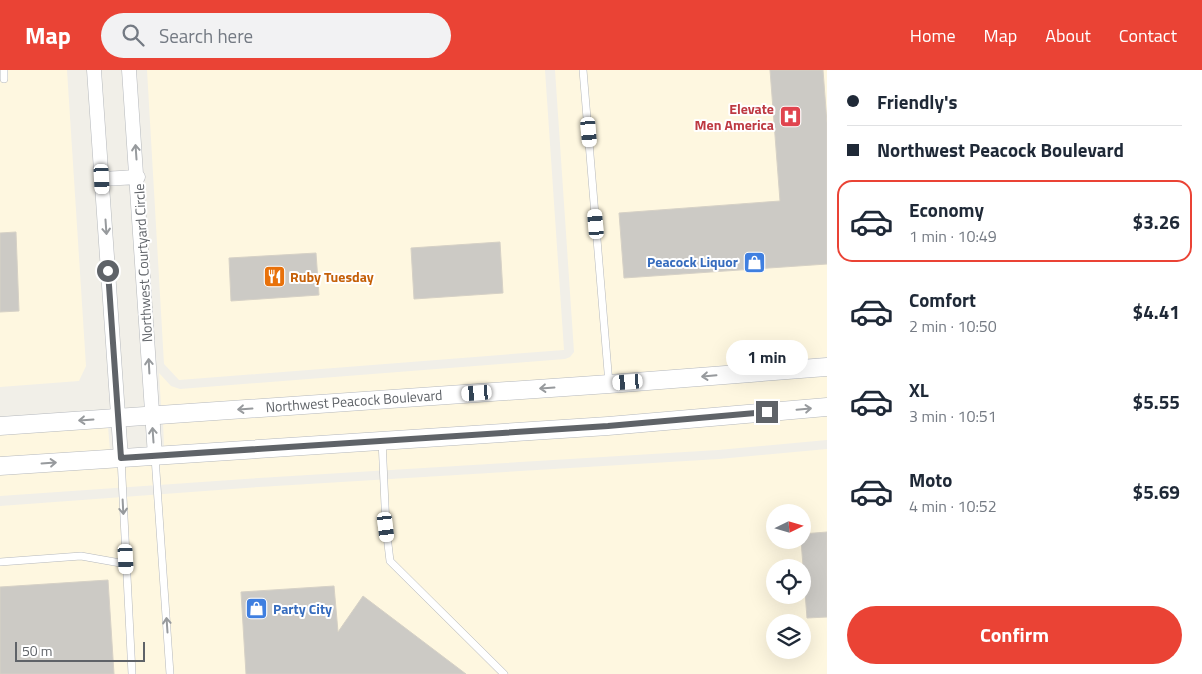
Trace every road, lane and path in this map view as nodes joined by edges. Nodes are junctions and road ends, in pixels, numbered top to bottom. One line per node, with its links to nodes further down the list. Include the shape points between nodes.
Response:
1 (4, 70): 5 (lane)
2 (94, 70): 7 (street)
3 (130, 70): 6 (street, Northwest Courtyard Circle, one-way to 3)
4 (584, 70): 9 (lane)
5 (4, 79)
6 (138, 177): 7 (street); 11 (street, Northwest Courtyard Circle, one-way to 6)
7 (102, 179): 12 (street, one-way to 12)
8 (827, 367): 9 (street, Northwest Peacock Boulevard, one-way to 9)
9 (609, 384): 11 (street, Northwest Peacock Boulevard, one-way to 11)
10 (827, 407): 14 (street, one-way to 10, via 608,426)
11 (152, 415): 12 (street, Northwest Peacock Boulevard); 15 (street, Northwest Courtyard Circle, one-way to 11)
12 (118, 418): 13 (street, Northwest Peacock Boulevard, one-way to 13); 16 (street)
13 (0, 426)
14 (382, 440): 15 (street); 22 (lane, via 390,561)
15 (155, 456): 16 (street); 21 (lane, one-way to 15)
16 (121, 458): 17 (street, one-way to 16); 18 (lane, one-way to 18)
17 (0, 466)
18 (126, 561): 19 (lane, via 81,556); 20 (lane)
19 (0, 562)
20 (132, 674)
21 (170, 674)
22 (504, 674)

